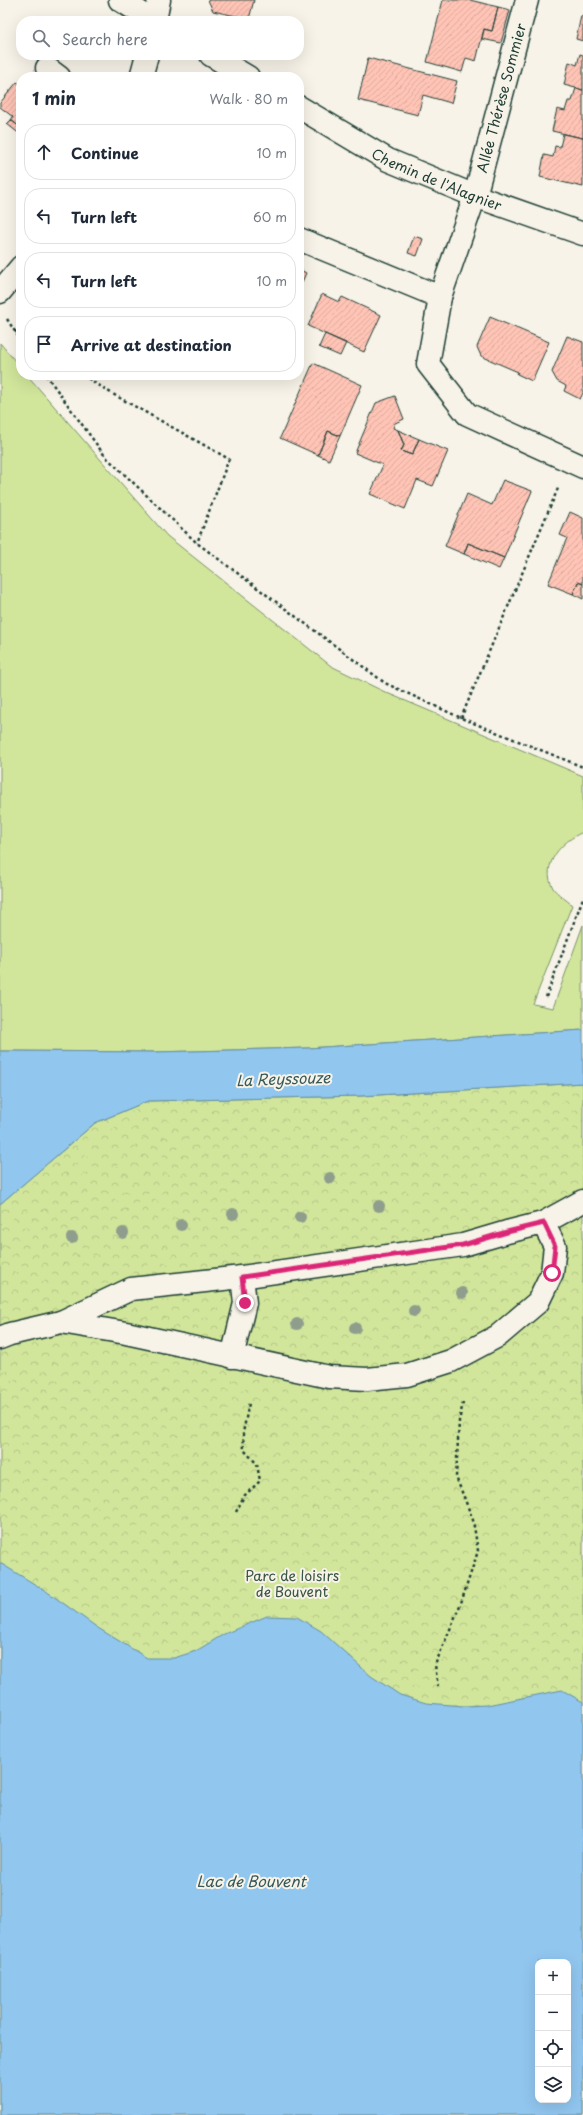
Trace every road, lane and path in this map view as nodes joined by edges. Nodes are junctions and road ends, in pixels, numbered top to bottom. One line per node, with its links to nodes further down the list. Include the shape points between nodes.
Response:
1 (120, 0): 4 (street)
2 (159, 0): 5 (street)
3 (527, 0): 11 (street, Allée Thérèse Sommier)
4 (146, 16)
5 (155, 16)
6 (146, 60): 8 (street)
7 (219, 60): 9 (street)
8 (142, 72)
9 (240, 72)
10 (304, 110): 11 (street, Chemin de l'Alagnier, via 388,160)
11 (475, 196): 12 (street, Chemin de l'Alagnier); 16 (street, Allée Thérèse Sommier)
12 (583, 234)
13 (304, 241): 16 (street)
14 (16, 273): 15 (street)
15 (0, 292)
16 (440, 297): 23 (street, Allée Thérèse Sommier, via 428,364 467,414)
17 (6, 317): 18 (path)
18 (13, 330): 19 (path); 20 (path)
19 (16, 332)
20 (16, 334)
21 (50, 380): 24 (path, via 105,456)
22 (91, 380): 24 (path, via 229,459)
23 (576, 464): 25 (path)
24 (197, 543): 25 (path, via 385,683)
25 (461, 718): 26 (path)
26 (583, 767)
27 (583, 898): 28 (path)
28 (546, 997)
29 (583, 1201): 30 (street)
30 (544, 1223): 31 (street, via 463,1245); 34 (street, via 555,1246 552,1273 538,1302 498,1336 451,1361 408,1375 367,1378 329,1377)
31 (242, 1277): 32 (street, via 131,1289); 34 (street, via 245,1303)
32 (61, 1322): 33 (street); 34 (street, via 126,1333)
33 (0, 1338)
34 (232, 1357)
35 (249, 1403): 37 (path, via 243,1433 244,1450 258,1464 260,1481 244,1496)
36 (463, 1403): 38 (path, via 459,1421 456,1477 473,1520 478,1552 436,1665)
37 (236, 1512)
38 (438, 1687)

